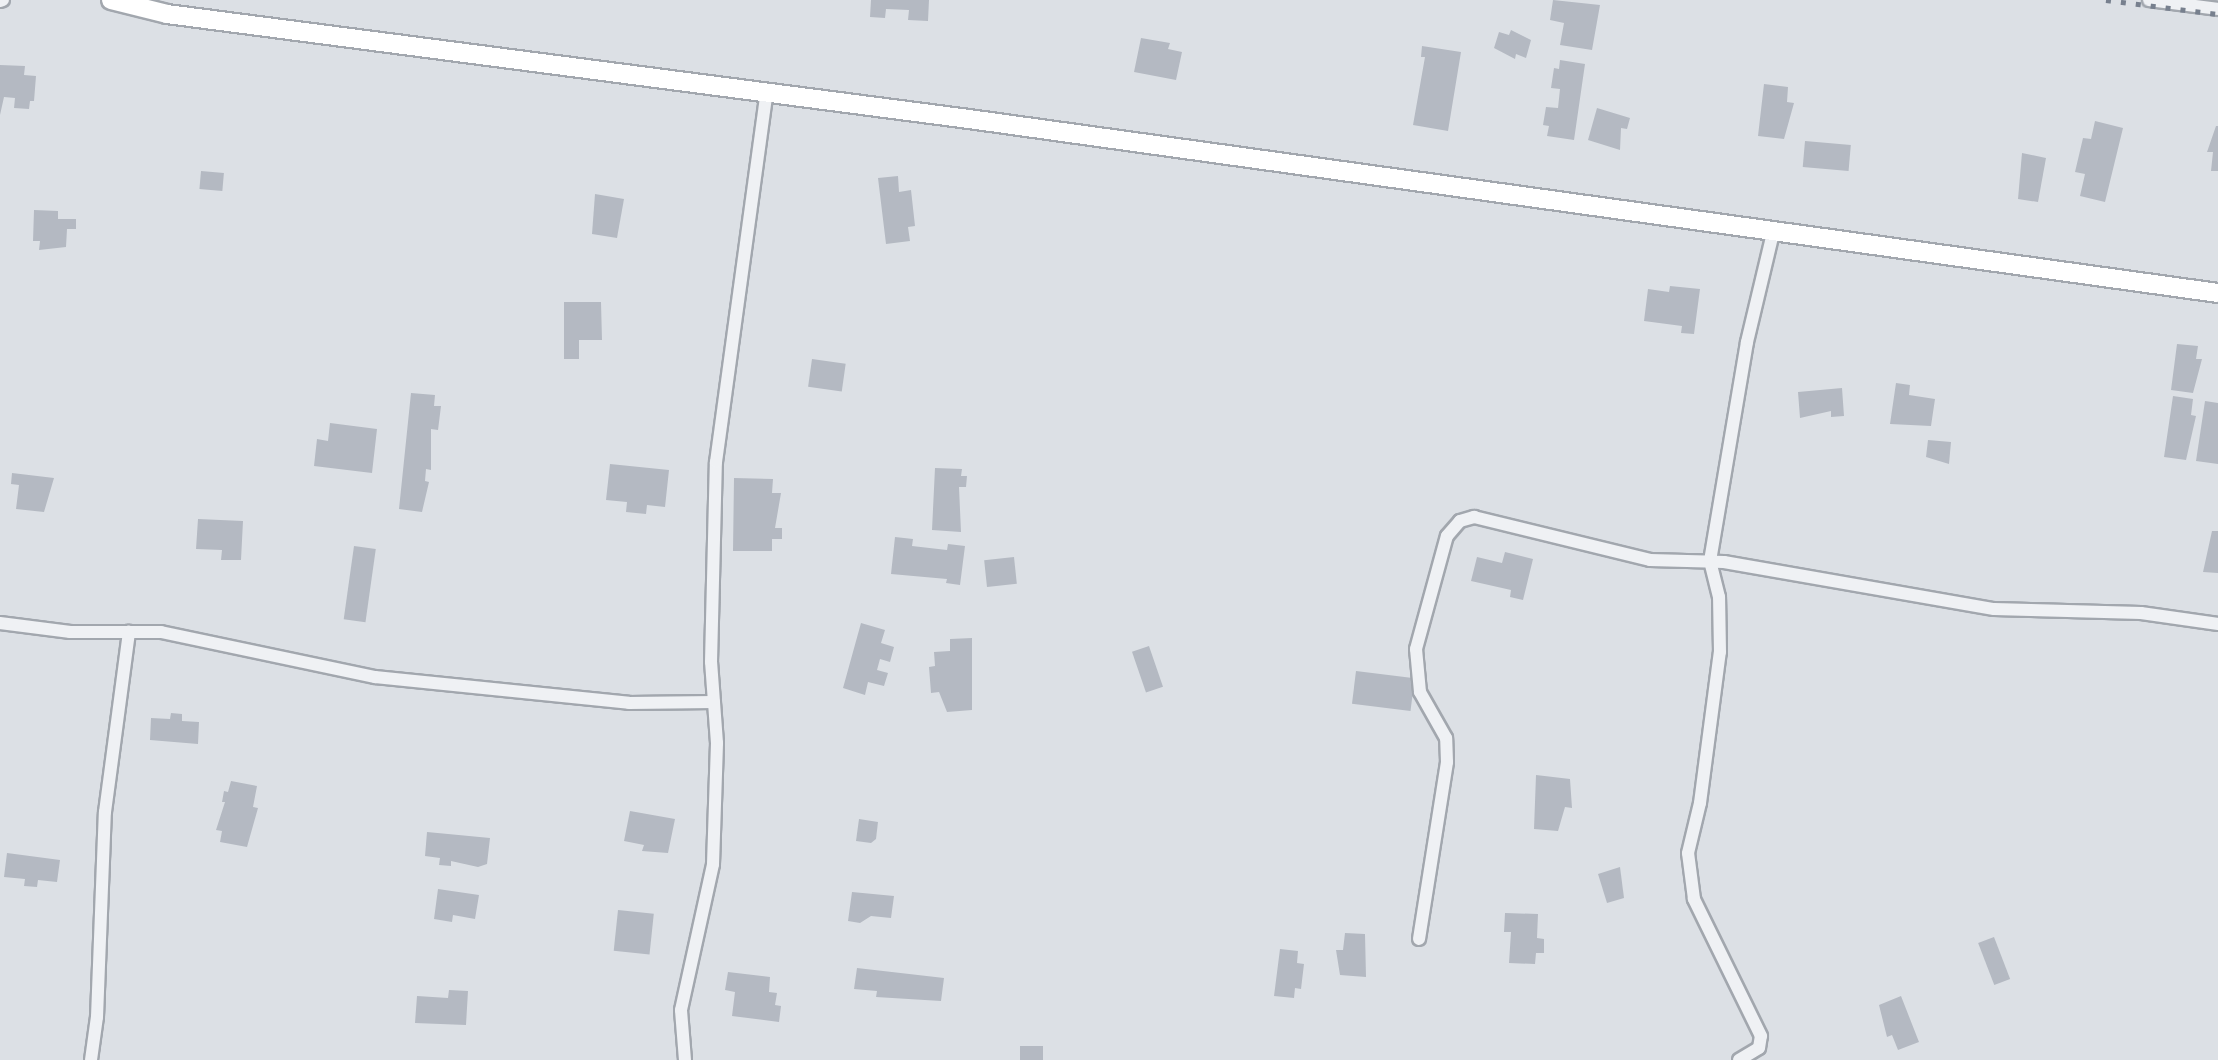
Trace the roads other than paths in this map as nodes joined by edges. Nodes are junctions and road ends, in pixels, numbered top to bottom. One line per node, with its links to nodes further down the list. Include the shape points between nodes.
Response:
1 (112, 0): 4 (street, via 167,14)
2 (2149, 0): 3 (street)
3 (2218, 9)
4 (767, 92): 5 (street); 11 (street, via 716,462)
5 (1774, 229): 6 (street); 7 (street, via 1747,342)
6 (2218, 292)
7 (1710, 562): 9 (street, via 1994,609 2141,613); 12 (street, via 1650,560 1474,517 1447,536 1416,649 1420,692 1446,738 1447,762); 15 (street, via 1720,597 1720,652 1688,854 1694,899 1761,1036 1759,1048)
8 (0, 624): 10 (street)
9 (2218, 624)
10 (130, 632): 11 (street, via 162,632 375,677 629,702); 13 (street, via 106,812)
11 (714, 702): 14 (street, via 713,864 681,1010)
12 (1419, 939)
13 (90, 1060)
14 (684, 1060)
15 (1739, 1060)

